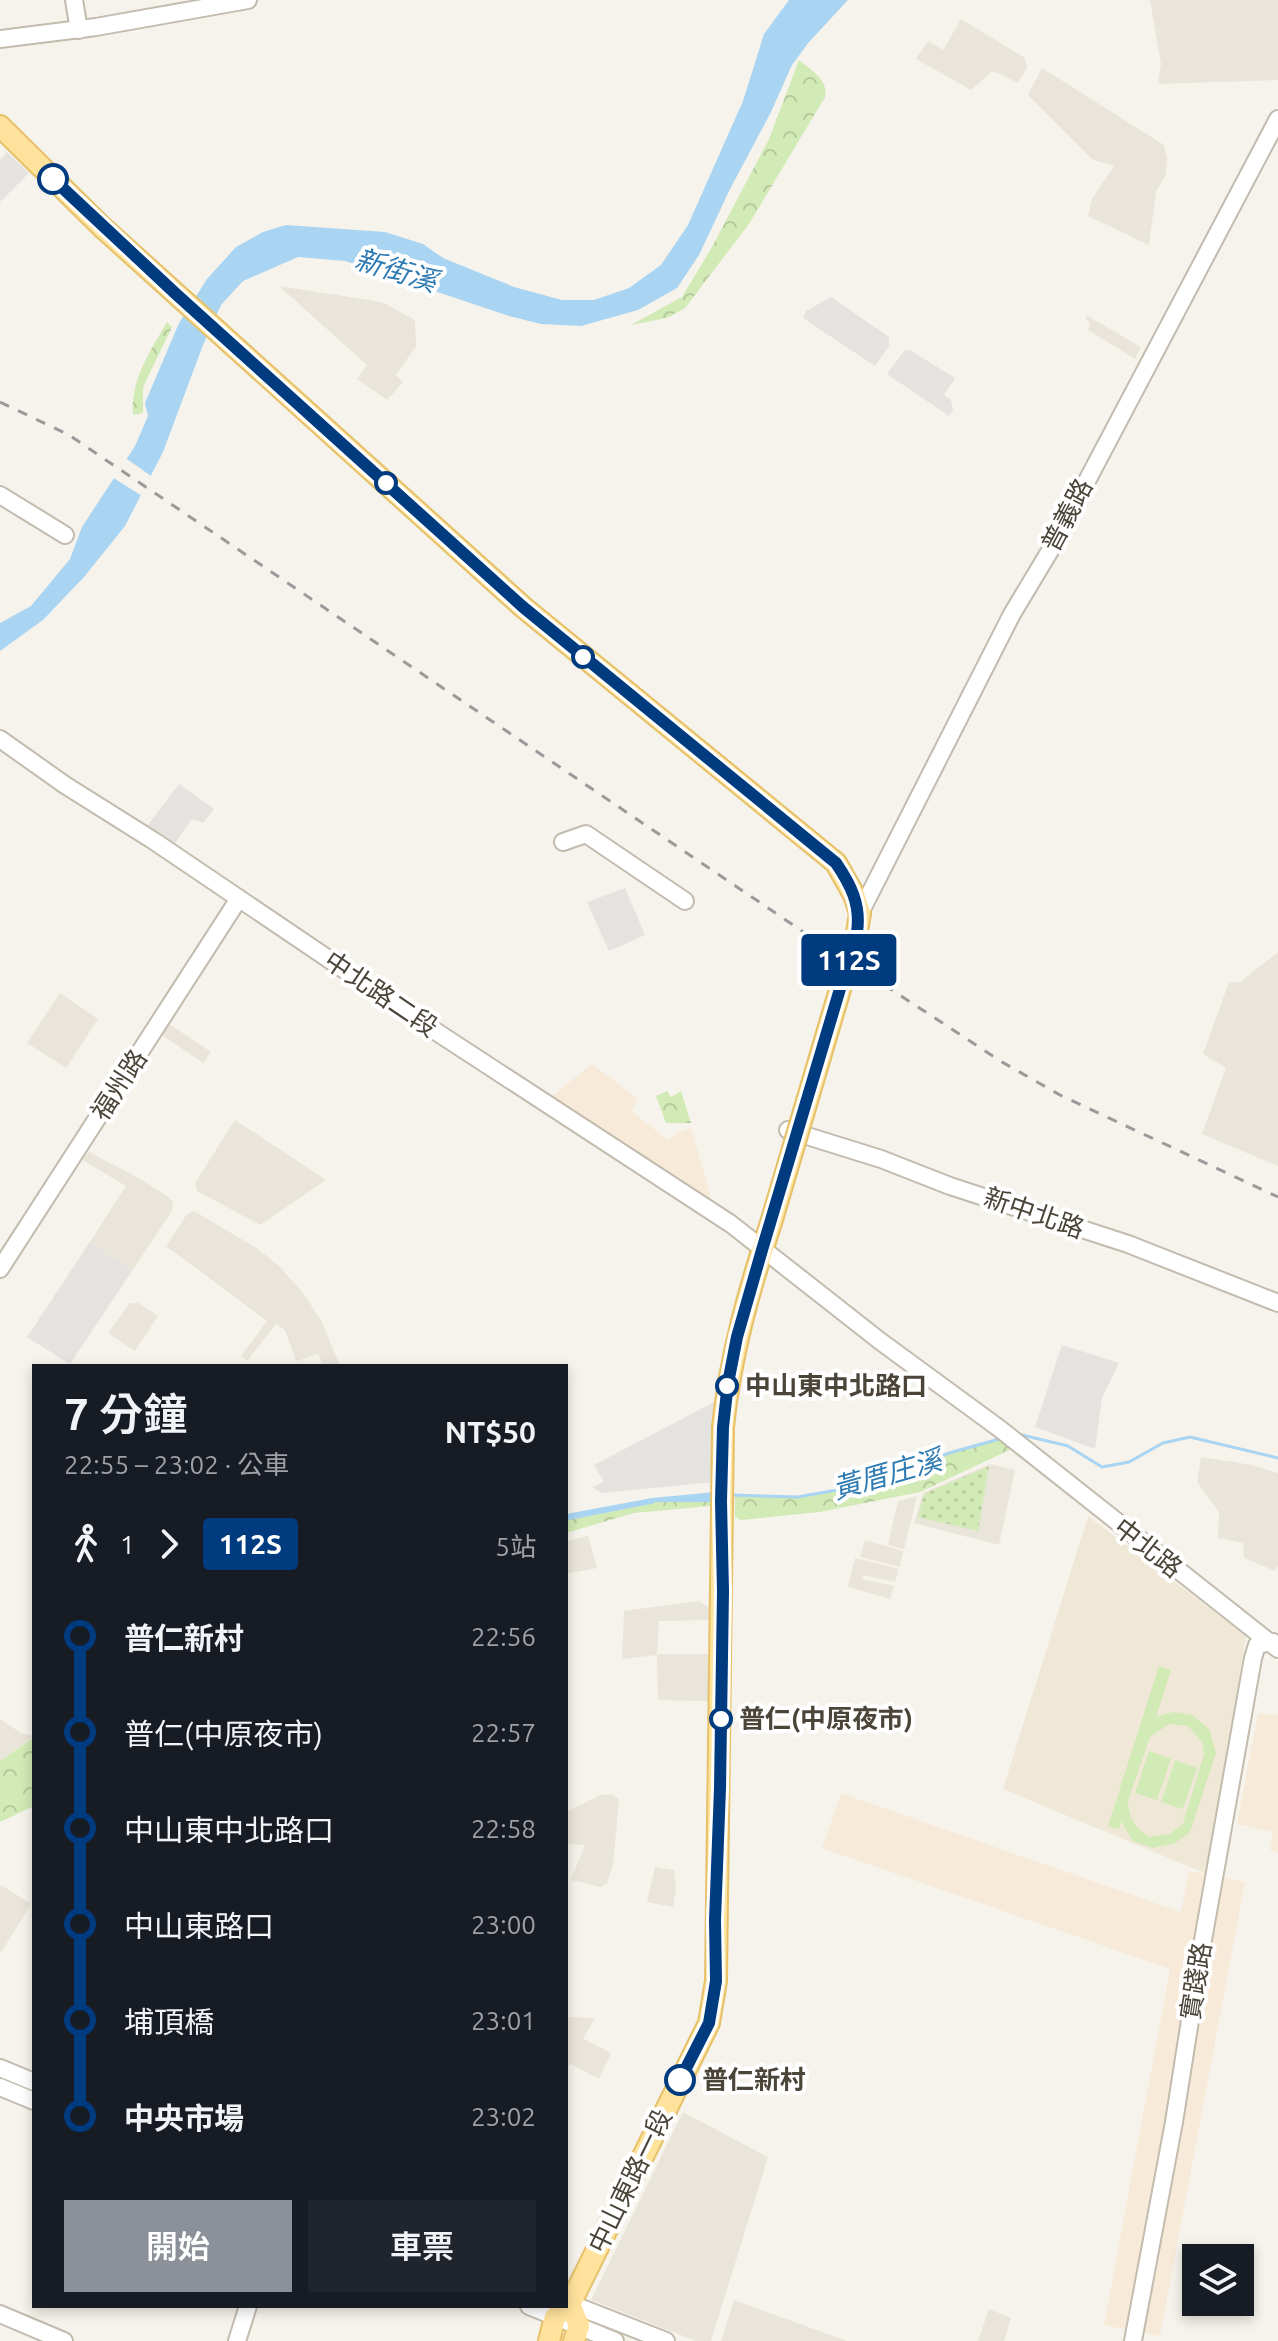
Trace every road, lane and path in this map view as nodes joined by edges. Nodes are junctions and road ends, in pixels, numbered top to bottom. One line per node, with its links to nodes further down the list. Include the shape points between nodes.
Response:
1 (74, 0): 3 (street)
2 (248, 0): 3 (street)
3 (79, 30): 4 (street)
4 (0, 39)
5 (1278, 119): 13 (street, 普義路, via 1012,614)
6 (0, 126): 13 (main road, via 102,227 523,607 836,863)
7 (0, 495): 8 (street)
8 (65, 535)
9 (0, 739): 11 (street, 中北路二段)
10 (563, 842): 12 (street, via 586,834)
11 (238, 900): 15 (street, 中北路二段, via 731,1224); 16 (street, 福州路)
12 (685, 901)
13 (860, 913): 15 (main road, bridge)
14 (788, 1130): 17 (street, 新中北路, via 1128,1244)
15 (762, 1250): 18 (street, 中北路); 23 (main road, 中山東路一段, via 728,1383 716,1981 709,2023)
16 (0, 1269)
17 (1278, 1303)
18 (1276, 1644): 33 (street, 實踐路, via 1257,1645 1253,1658)
19 (0, 2068): 20 (street)
20 (32, 2081)
21 (0, 2087): 22 (street)
22 (32, 2100)
23 (568, 2300)
24 (247, 2308): 29 (street)
25 (564, 2308): 27 (main road); 30 (main road, 中山東路一段); 32 (street)
26 (0, 2314): 28 (street)
27 (577, 2334): 31 (street)
28 (64, 2341)
29 (237, 2341)
30 (549, 2341)
31 (615, 2341)
32 (666, 2341)
33 (1133, 2341)

